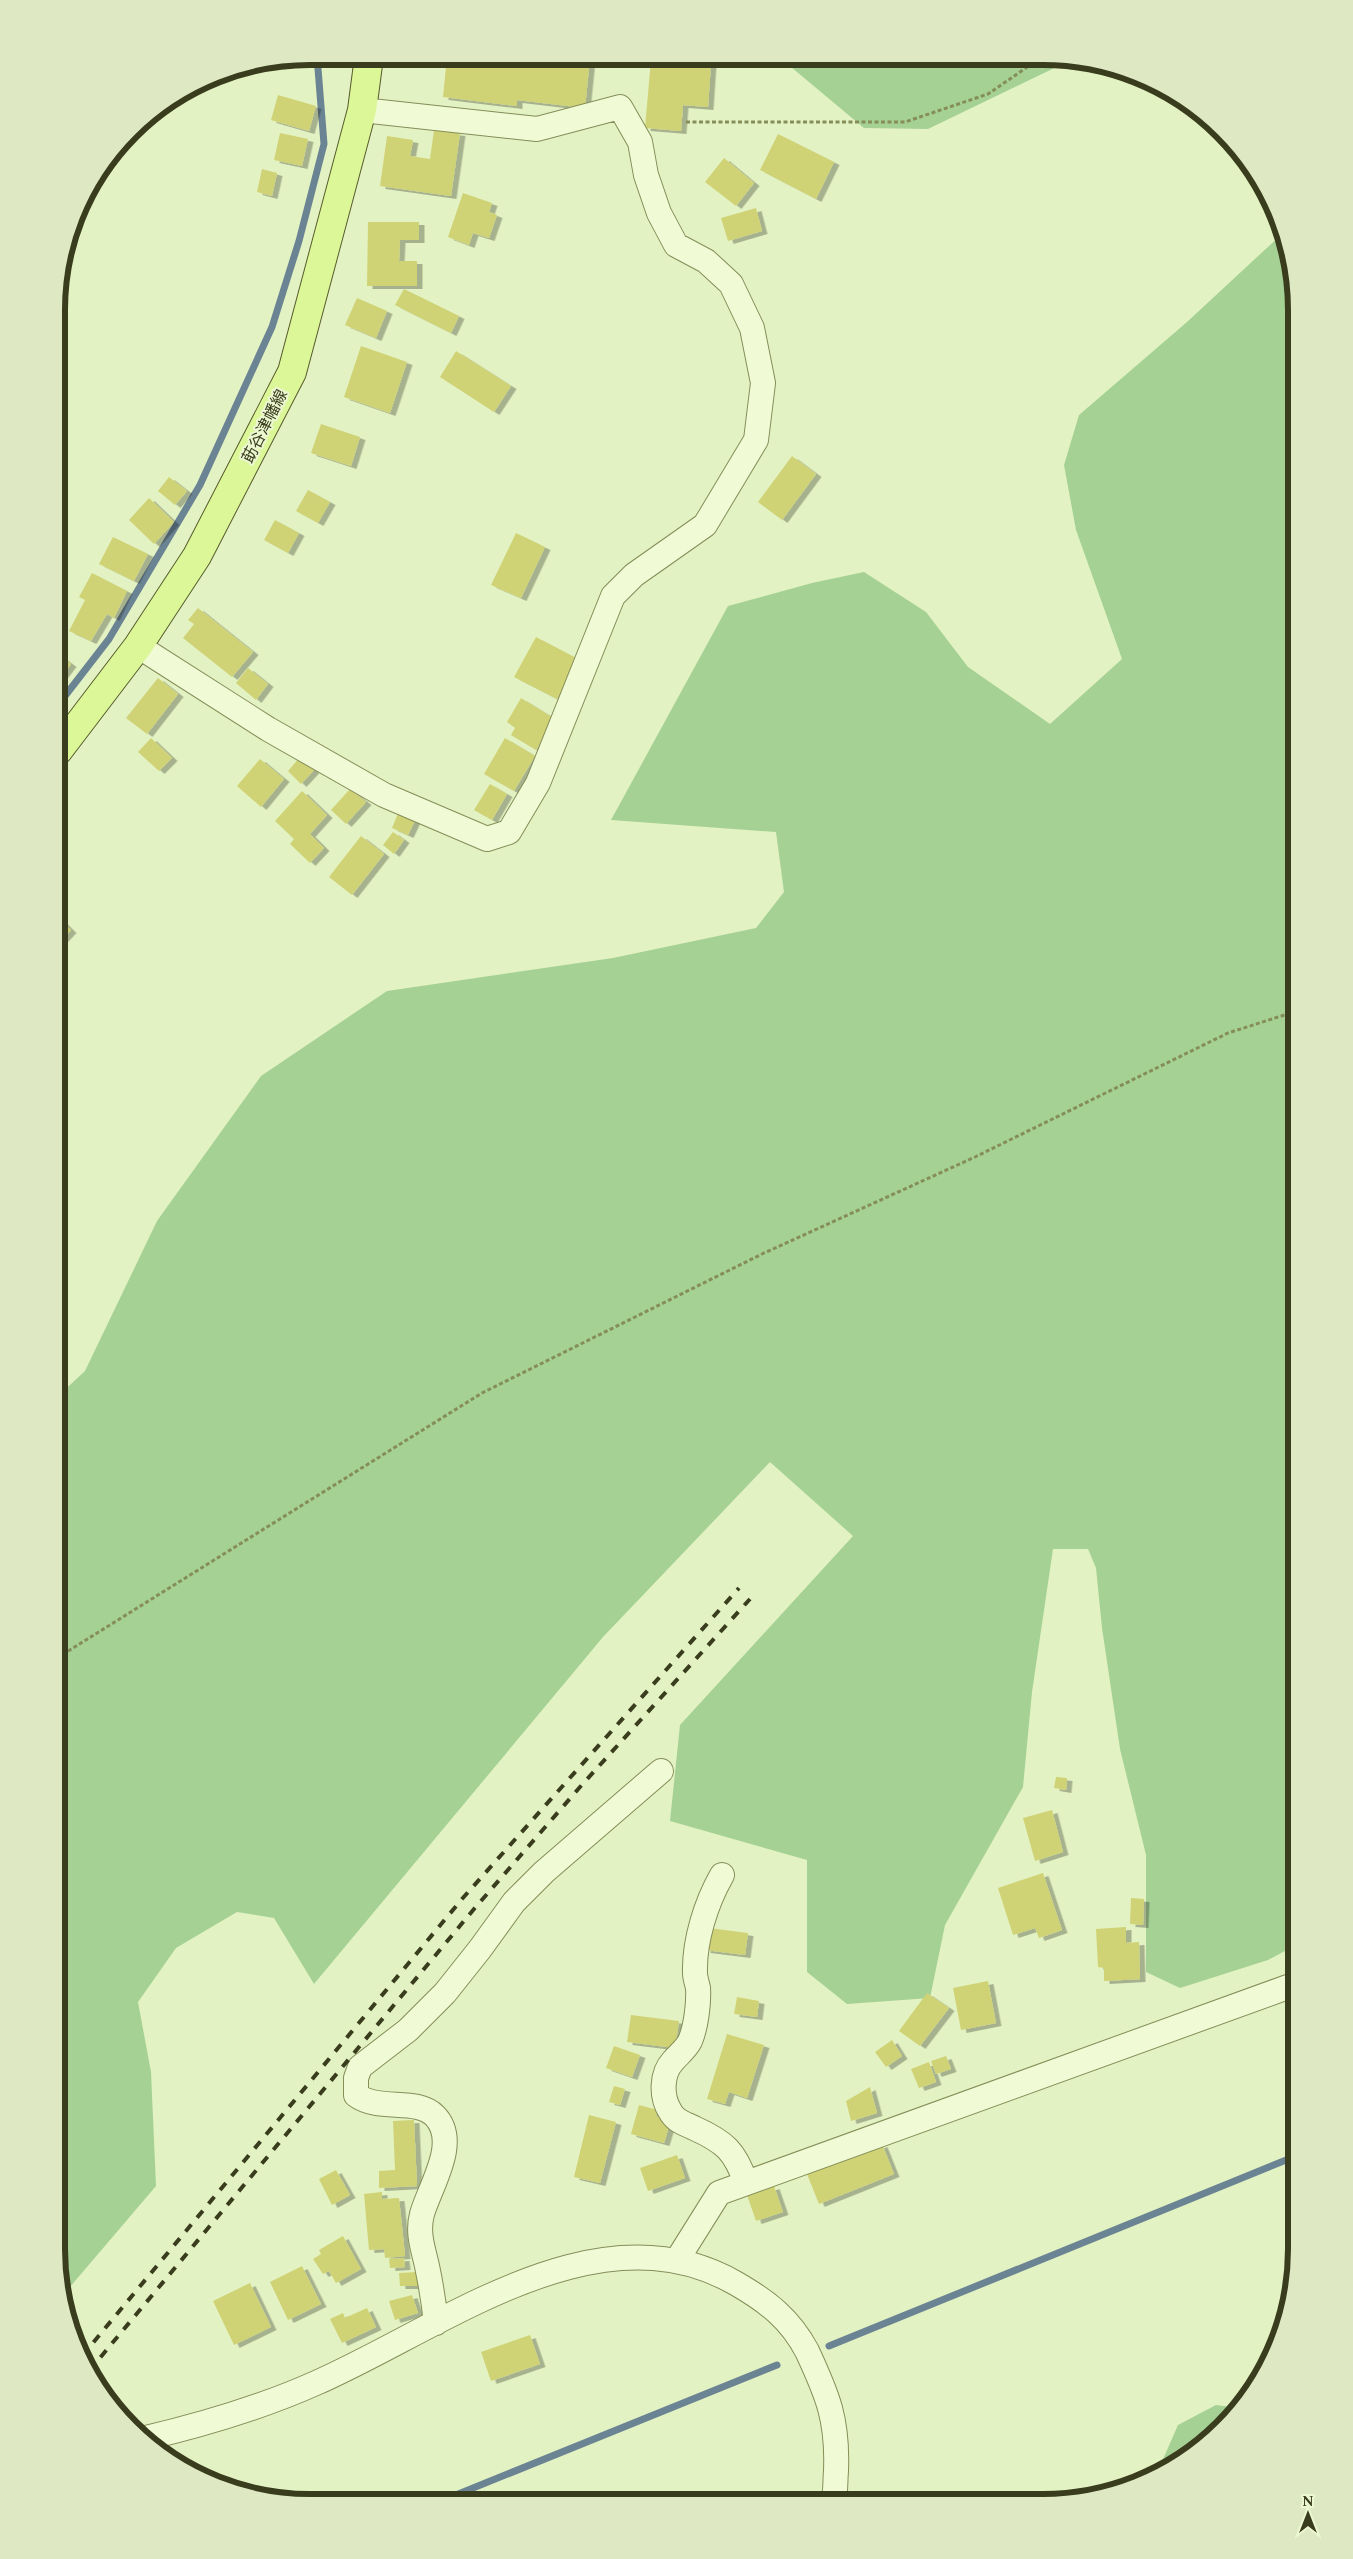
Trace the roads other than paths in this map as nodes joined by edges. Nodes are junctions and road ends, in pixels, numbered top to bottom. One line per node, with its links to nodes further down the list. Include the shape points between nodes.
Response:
1 (368, 65): 2 (main road, 莇谷津幡線)
2 (362, 110): 3 (main road, 莇谷津幡線, via 292,372 197,556); 3 (street, via 537,129 620,107 640,142 646,175 659,213 676,245 706,261 730,284 752,328 763,383 756,440 706,525 634,575 613,596 538,783 509,832 487,839 384,795 268,729)
3 (138, 646): 4 (main road, 莇谷津幡線)
4 (65, 742)
5 (661, 1770): 10 (street, via 514,1902 445,1993 408,2030 360,2067 356,2095 366,2103 426,2109 436,2117 443,2131 445,2148 421,2215 419,2236)
6 (722, 1875): 8 (street, via 708,1899 704,1917 695,1965 696,2009 690,2041 671,2062 664,2076 663,2091 668,2110 676,2120 728,2147 739,2163)
7 (1288, 1987): 8 (street)
8 (746, 2183): 9 (street, via 719,2193)
9 (676, 2260): 10 (street, via 631,2257 581,2264 533,2277); 12 (street, via 722,2275 768,2302 799,2335 826,2392 837,2437)
10 (436, 2323): 11 (street, via 316,2383 212,2422)
11 (152, 2436)
12 (833, 2494)

